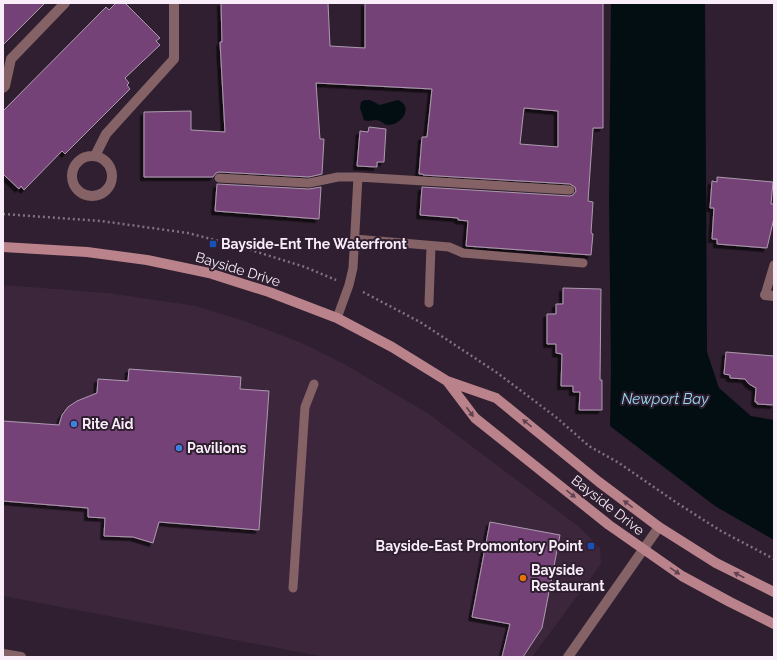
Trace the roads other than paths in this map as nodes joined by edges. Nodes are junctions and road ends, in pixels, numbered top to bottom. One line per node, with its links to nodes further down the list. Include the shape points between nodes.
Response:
1 (65, 3): 3 (street, via 11,59 6,86)
2 (174, 3): 4 (street, via 174,59 106,134)
3 (3, 88)
4 (95, 156): 4 (street, via 82,158 73,167 71,174 79,191 91,196 104,192 111,181 107,162)
5 (358, 177): 6 (lane, via 338,177 309,183); 7 (lane); 8 (lane)
6 (218, 178)
7 (570, 190)
8 (355, 240): 9 (lane); 15 (lane, via 353,268)
9 (431, 246): 11 (lane, via 449,247 463,253); 14 (lane)
10 (3, 247): 15 (main road, Bayside Drive, via 87,252 147,260 209,273)
11 (583, 263)
12 (774, 266): 13 (lane)
13 (770, 295)
14 (429, 303)
15 (337, 318): 16 (main road, Bayside Drive, via 392,347)
16 (447, 381): 18 (main road, Bayside Drive, one-way to 16, via 496,398); 19 (main road, Bayside Drive, one-way to 19, via 475,418)
17 (314, 384): 20 (lane, via 305,407)
18 (659, 527): 19 (street); 21 (main road, Bayside Drive, one-way to 18, via 716,563)
19 (643, 550): 22 (main road, Bayside Drive, one-way to 22, via 682,576); 25 (street)
20 (293, 588)
21 (774, 592)
22 (774, 624)
23 (3, 654): 24 (street)
24 (21, 657)
25 (568, 657)

